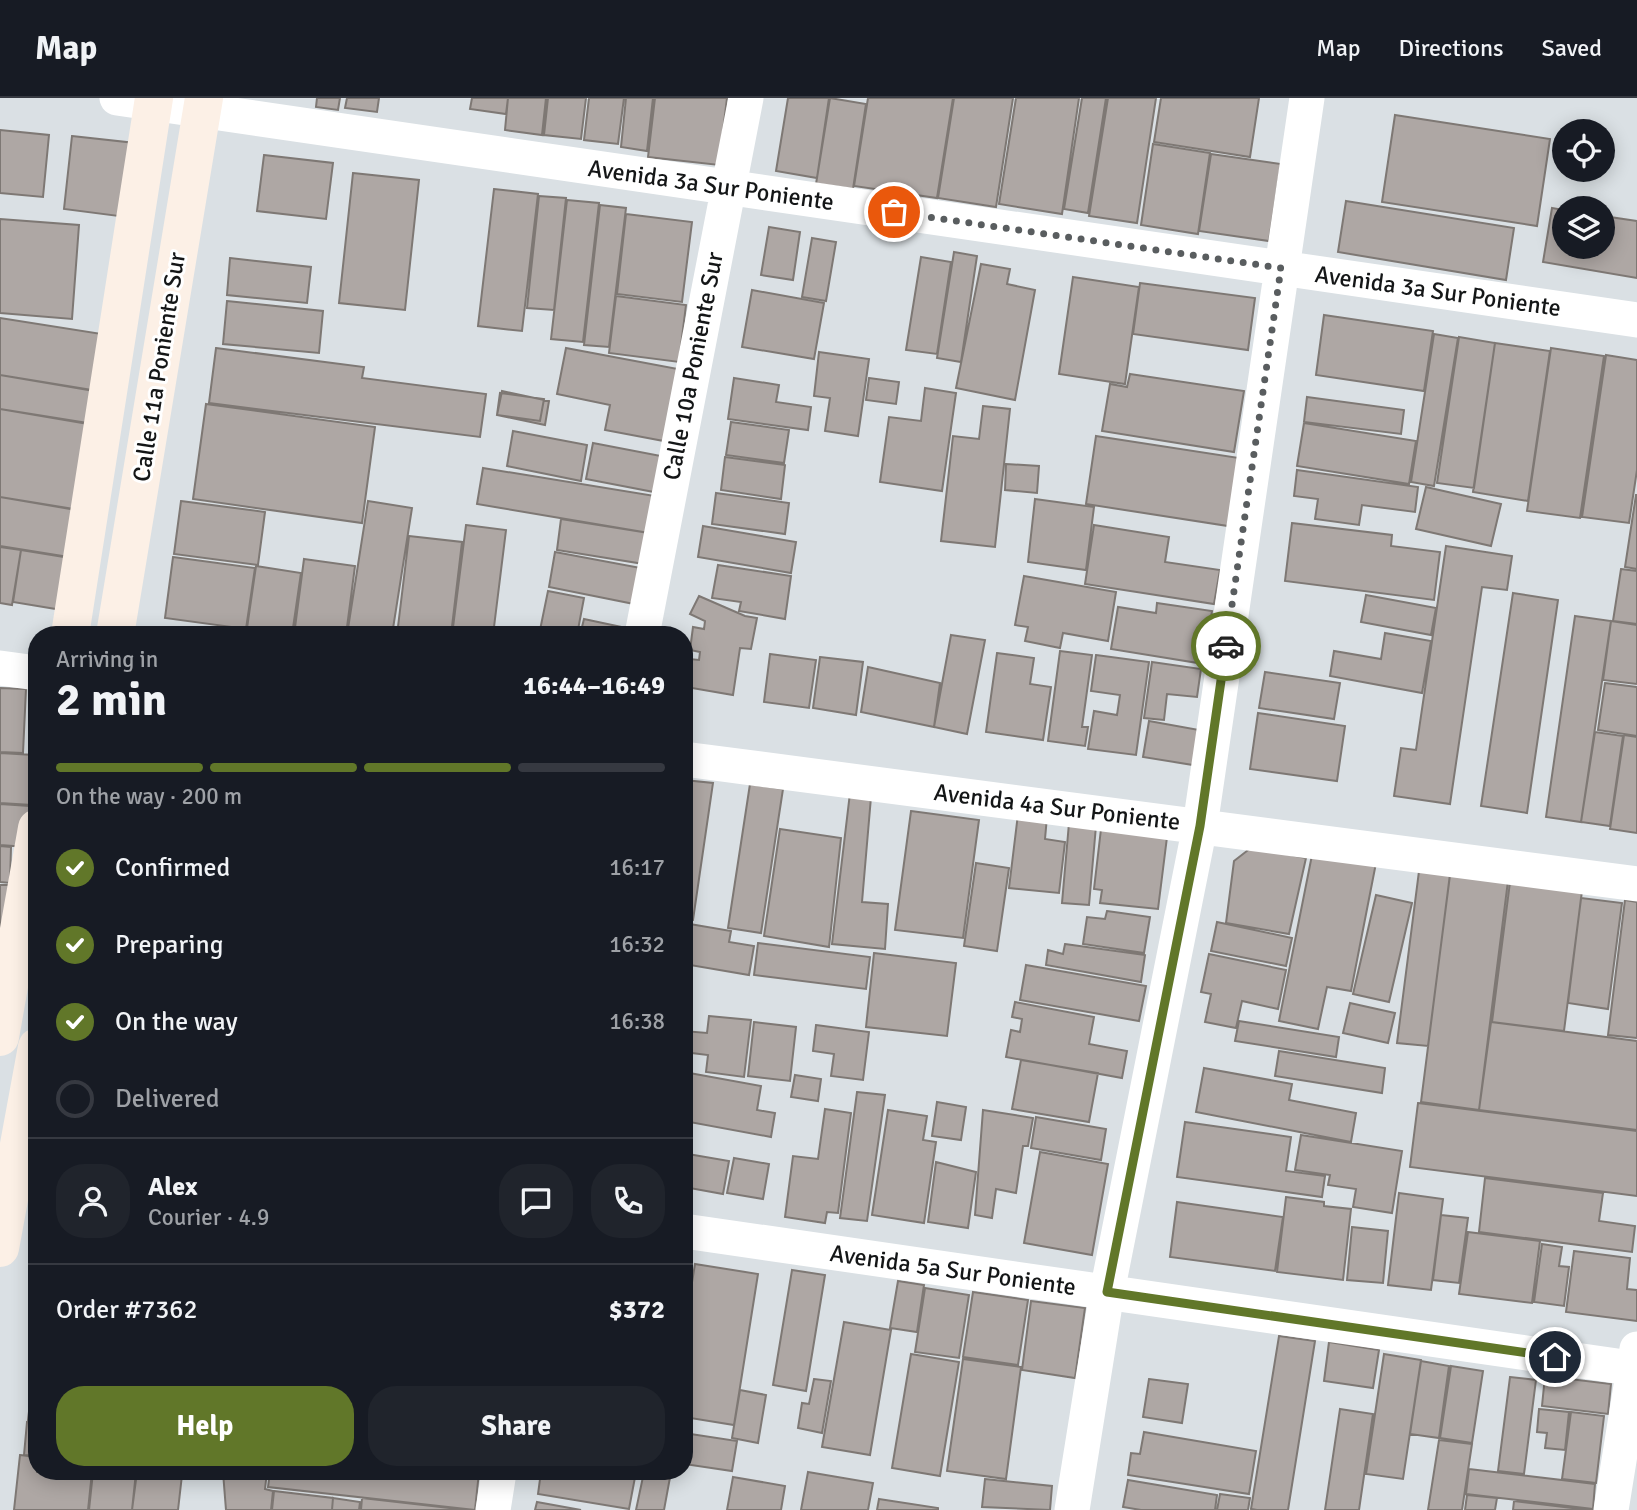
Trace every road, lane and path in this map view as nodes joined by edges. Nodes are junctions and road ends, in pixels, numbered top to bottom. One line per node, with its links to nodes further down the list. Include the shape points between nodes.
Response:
1 (746, 98): 5 (street, Calle 10a Poniente Sur)
2 (1307, 98): 6 (street)
3 (141, 100): 4 (street, Avenida 3a Sur Poniente); 8 (main road, Calle 11a Poniente Sur)
4 (203, 104): 5 (street, Avenida 3a Sur Poniente); 9 (main road, Calle 11a Poniente Sur)
5 (728, 187): 6 (street, Avenida 3a Sur Poniente); 10 (street, Calle 10a Poniente Sur)
6 (1281, 268): 7 (street, Avenida 3a Sur Poniente); 14 (street)
7 (1637, 320)
8 (71, 626)
9 (116, 626)
10 (644, 626)
11 (0, 668): 12 (street)
12 (28, 672)
13 (693, 760): 14 (street, Avenida 4a Sur Poniente)
14 (1200, 826): 16 (street, Avenida 4a Sur Poniente); 22 (street)
15 (28, 879): 17 (main road)
16 (1637, 884)
17 (0, 1037)
18 (28, 1091): 19 (main road)
19 (19, 1135): 21 (main road)
20 (693, 1232): 22 (street, Avenida 5a Sur Poniente)
21 (0, 1248)
22 (1107, 1292): 23 (street, Avenida 5a Sur Poniente); 26 (street)
23 (1636, 1362): 27 (street)
24 (498, 1480): 25 (street)
25 (493, 1510)
26 (1072, 1510)
27 (1611, 1510)

